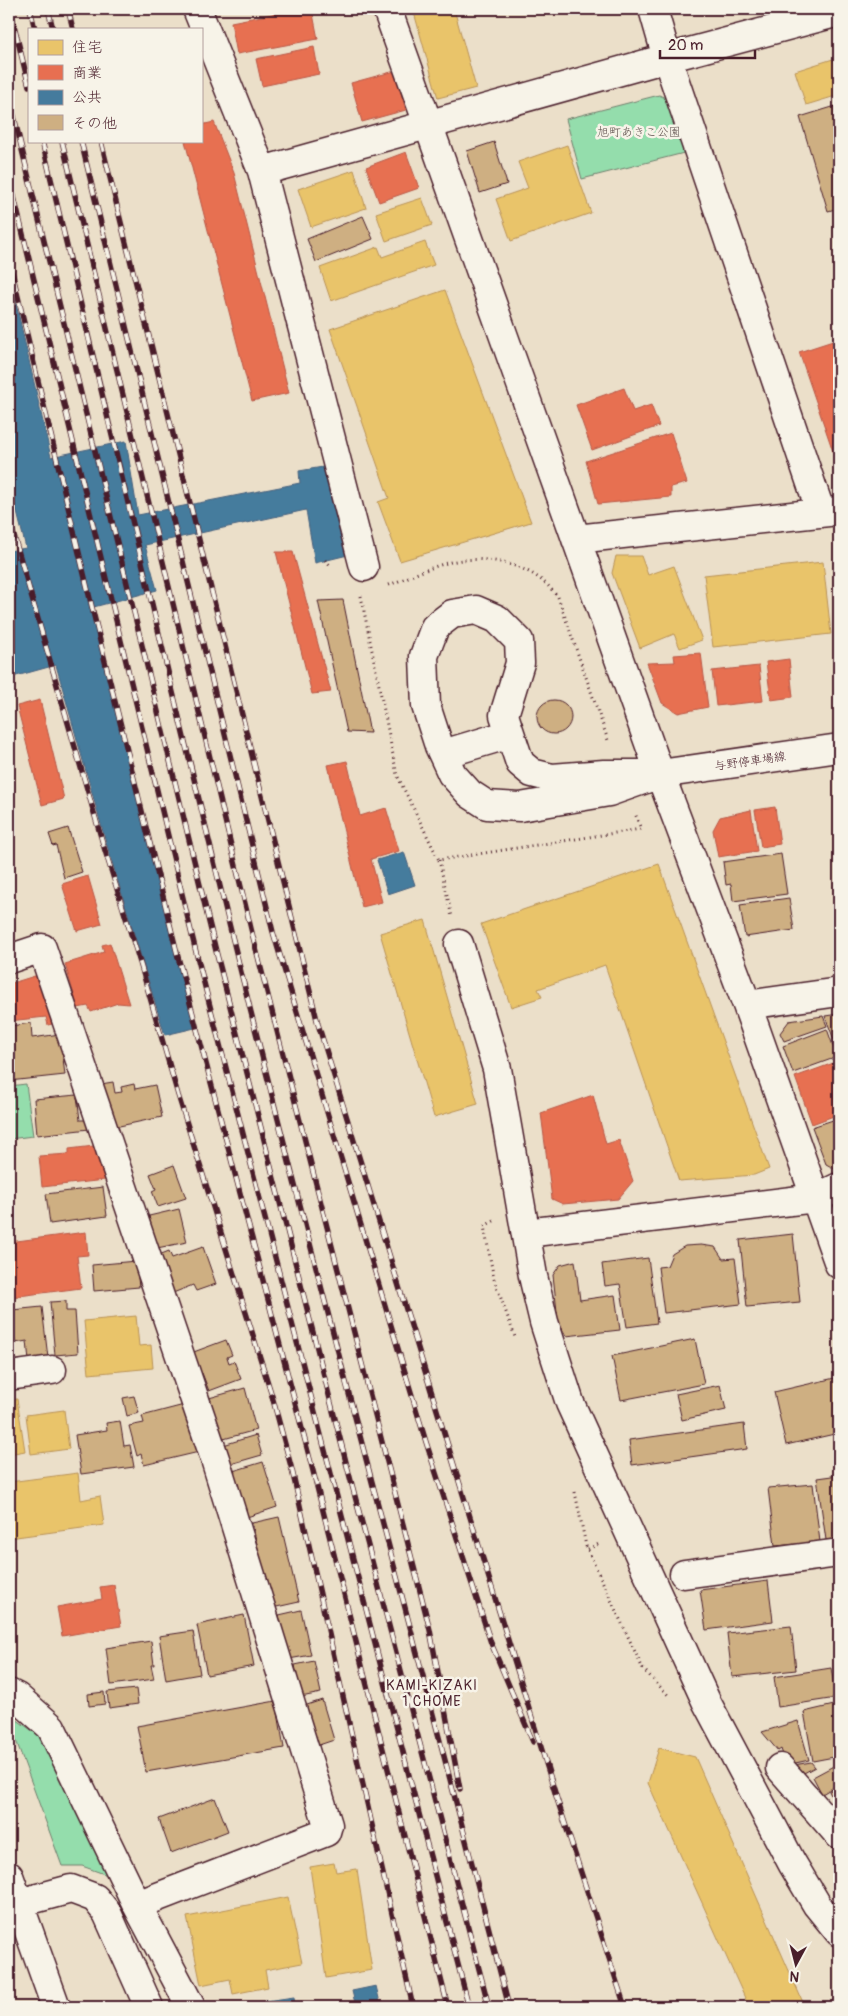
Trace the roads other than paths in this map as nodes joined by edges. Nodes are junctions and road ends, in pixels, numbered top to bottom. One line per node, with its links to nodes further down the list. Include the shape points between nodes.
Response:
1 (197, 9): 7 (street)
2 (387, 9): 6 (street)
3 (652, 9): 5 (street)
4 (839, 12): 5 (street)
5 (666, 58): 6 (street); 8 (street)
6 (428, 125): 7 (street); 9 (street)
7 (262, 171): 10 (street)
8 (830, 512): 9 (street)
9 (576, 539): 14 (street)
10 (364, 567)
11 (510, 734): 13 (street); 13 (street, via 504,715 520,663 519,641 497,619 476,610 452,614 435,627 424,656 426,706); 14 (street, via 520,763 532,773 552,778)
12 (839, 748): 14 (street, 与野停車場線)
13 (443, 754): 14 (street, via 452,774 470,794 487,804 520,807 609,792)
14 (660, 774): 18 (street)
15 (458, 944): 20 (street, via 497,1069)
16 (9, 959): 31 (street, via 42,948 215,1459 328,1825 326,1832)
17 (839, 992): 18 (street)
18 (746, 1005): 19 (street)
19 (827, 1193): 20 (street); 21 (street)
20 (526, 1233): 32 (street, via 544,1322 570,1403 707,1703 792,1863 817,1905)
21 (839, 1264)
22 (52, 1370): 23 (street)
23 (9, 1376)
24 (839, 1553): 25 (street)
25 (684, 1574)
26 (9, 1694): 31 (street, via 17,1697 50,1727)
27 (780, 1768): 28 (street)
28 (839, 1835)
29 (9, 1876): 30 (street)
30 (19, 1903): 33 (street); 34 (street, via 71,1889 95,1898 107,1913)
31 (136, 1905): 35 (street)
32 (839, 1932)
33 (56, 2007)
34 (149, 2007)
35 (191, 2007)

